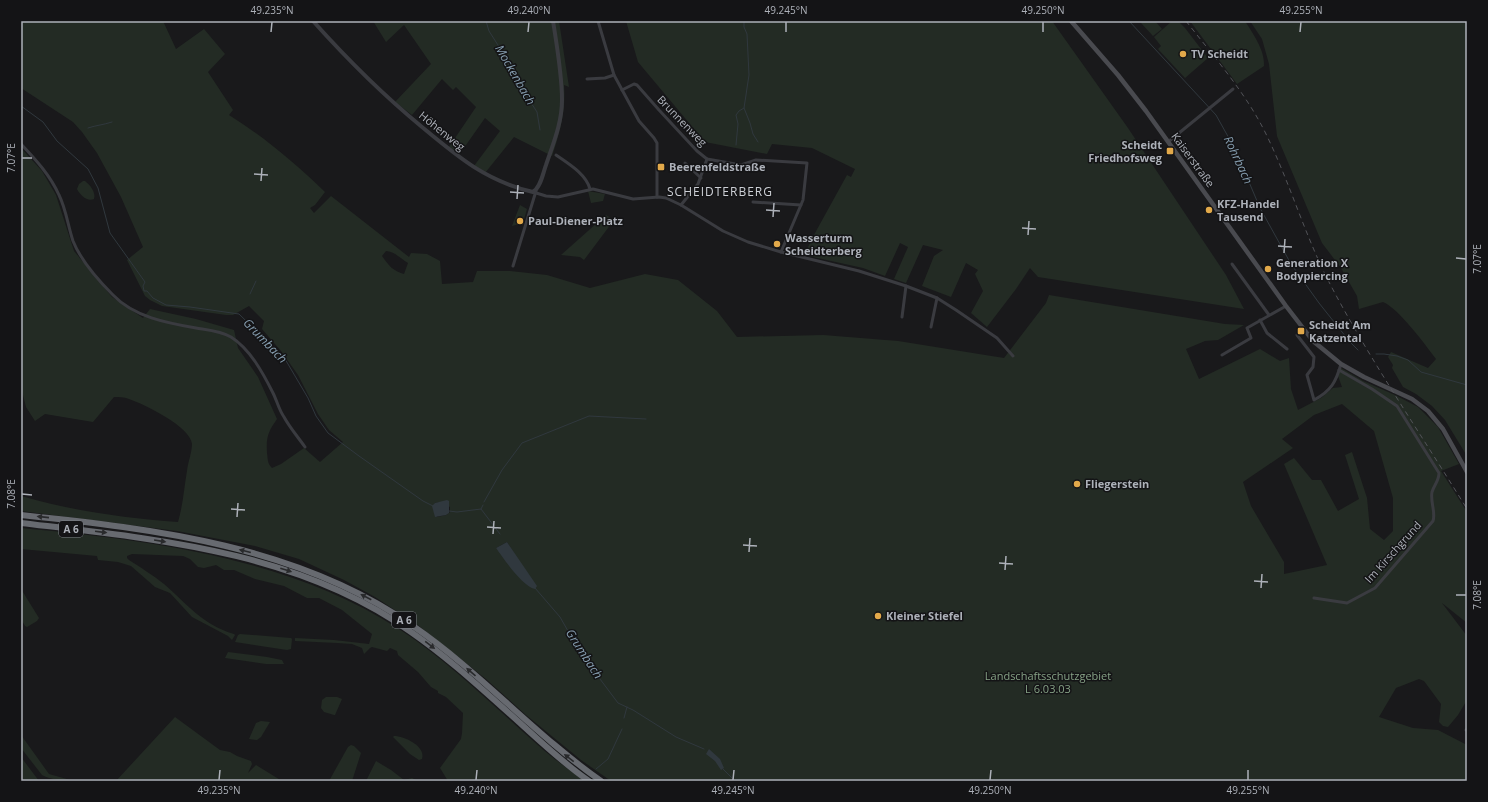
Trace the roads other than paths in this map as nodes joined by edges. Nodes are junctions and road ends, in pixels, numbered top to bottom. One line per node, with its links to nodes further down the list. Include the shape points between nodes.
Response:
1 (313, 21): 16 (street, Höhenweg, via 373,85 460,157 502,183)
2 (553, 21): 16 (street, via 562,100 558,129)
3 (598, 21): 5 (street)
4 (1071, 21): 9 (main road, Kaiserstraße, via 1118,75)
5 (614, 76): 6 (street); 8 (street)
6 (587, 79)
7 (1233, 89): 9 (street)
8 (622, 90): 12 (street, Brunnenweg, via 634,84 638,85 658,110); 17 (street, via 639,121 657,143)
9 (1168, 142): 26 (main road, Kaiserstraße)
10 (21, 144): 37 (street, via 54,184 74,242 104,286 120,301 153,319 217,332 238,342 260,370 284,417)
11 (556, 155): 15 (street, via 570,164 587,181)
12 (707, 159): 14 (street); 20 (street, Brunnenweg, via 741,165 756,160 807,163)
13 (685, 163): 14 (street)
14 (701, 178): 19 (street, via 694,191)
15 (590, 189): 16 (street, Höhenweg, via 558,197); 17 (street, Höhenweg, via 633,200)
16 (536, 191): 23 (street)
17 (657, 197): 19 (street, Höhenweg)
18 (753, 202): 20 (street)
19 (681, 205): 21 (street, Höhenweg, via 724,231 748,242)
20 (801, 205): 21 (street)
21 (781, 252): 24 (street, via 860,271)
22 (1232, 264): 27 (street)
23 (513, 266)
24 (906, 286): 25 (street); 28 (street)
25 (937, 298): 30 (street); 34 (street, via 996,338)
26 (1286, 306): 27 (street); 35 (main road, Kaiserstraße, via 1313,341)
27 (1269, 315): 29 (street)
28 (902, 317)
29 (1260, 320): 32 (street, via 1267,333); 33 (street, via 1247,328 1251,338)
30 (931, 327)
31 (1297, 335): 36 (street, via 1314,357 1313,367 1307,375 1314,400 1332,388)
32 (1287, 349)
33 (1222, 355)
34 (1013, 356)
35 (1341, 364): 36 (street); 38 (main road, Kaiserstraße, via 1412,399 1428,411 1443,428)
36 (1339, 370): 41 (street, Im Kirschgrund, via 1397,406 1424,447 1439,477 1432,492 1433,522 1375,588 1347,603)
37 (305, 447)
38 (1466, 471)
39 (21, 515): 43 (highway, A 6, one-way to 39, via 548,741 470,670 432,640 387,609 339,583 292,565 234,548 92,523)
40 (21, 523): 42 (highway, A 6, one-way to 42, via 121,535 233,555 290,571 336,589 399,623 439,653)
41 (1314, 598)
42 (589, 781)
43 (601, 781)

